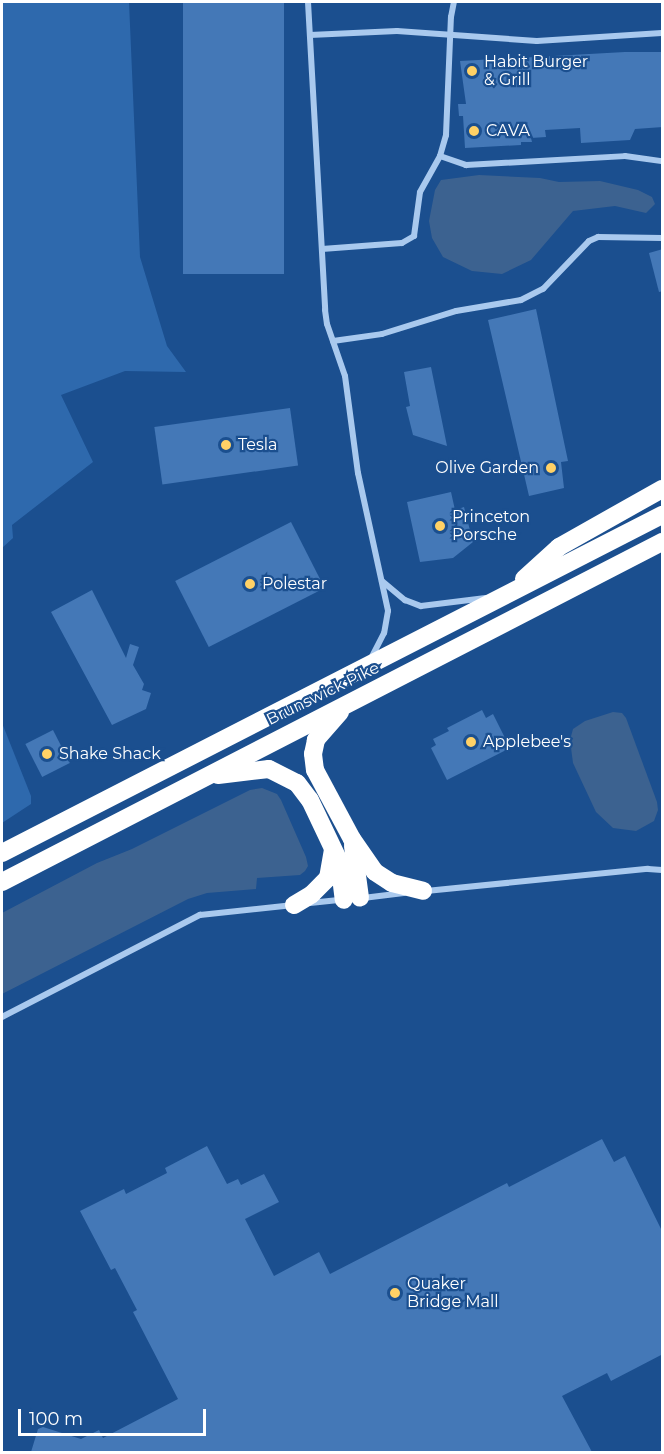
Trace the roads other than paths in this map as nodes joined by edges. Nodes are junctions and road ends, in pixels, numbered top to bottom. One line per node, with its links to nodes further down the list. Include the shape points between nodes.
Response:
1 (308, 2): 5 (street)
2 (454, 2): 4 (street)
3 (663, 33): 4 (street, via 537,41)
4 (451, 34): 5 (street, via 397,31); 6 (street, via 446,135)
5 (310, 35): 9 (street)
6 (440, 156): 7 (street, via 466,165 625,156); 9 (street, via 420,192 414,236 402,243)
7 (663, 161)
8 (663, 238): 10 (street, via 598,237 589,241 543,289 521,300 456,311 390,332)
9 (322, 249): 10 (street, via 326,317)
10 (333, 341): 14 (street, via 345,376 358,473)
11 (663, 489): 15 (highway, via 559,547)
12 (663, 515): 15 (highway, Brunswick Pike)
13 (663, 542): 17 (highway, Brunswick Pike)
14 (381, 580): 15 (street, via 405,600 421,606); 16 (street, via 387,621 379,646)
15 (508, 594): 16 (highway, Brunswick Pike)
16 (364, 668): 19 (highway, Brunswick Pike)
17 (356, 700): 18 (highway, Brunswick Pike); 21 (highway, via 325,727 313,754 315,770)
18 (201, 777): 22 (highway, via 259,769 289,777 307,795); 25 (highway, Brunswick Pike)
19 (38, 834): 20 (highway); 23 (highway, Brunswick Pike)
20 (2, 838)
21 (352, 839): 26 (highway, via 381,877); 27 (highway)
22 (333, 847): 27 (highway); 28 (highway, via 328,878)
23 (2, 853)
24 (663, 870): 26 (street)
25 (2, 882)
26 (423, 891): 27 (street)
27 (352, 899): 28 (street)
28 (294, 905): 29 (street, via 200,915)
29 (2, 1017)

